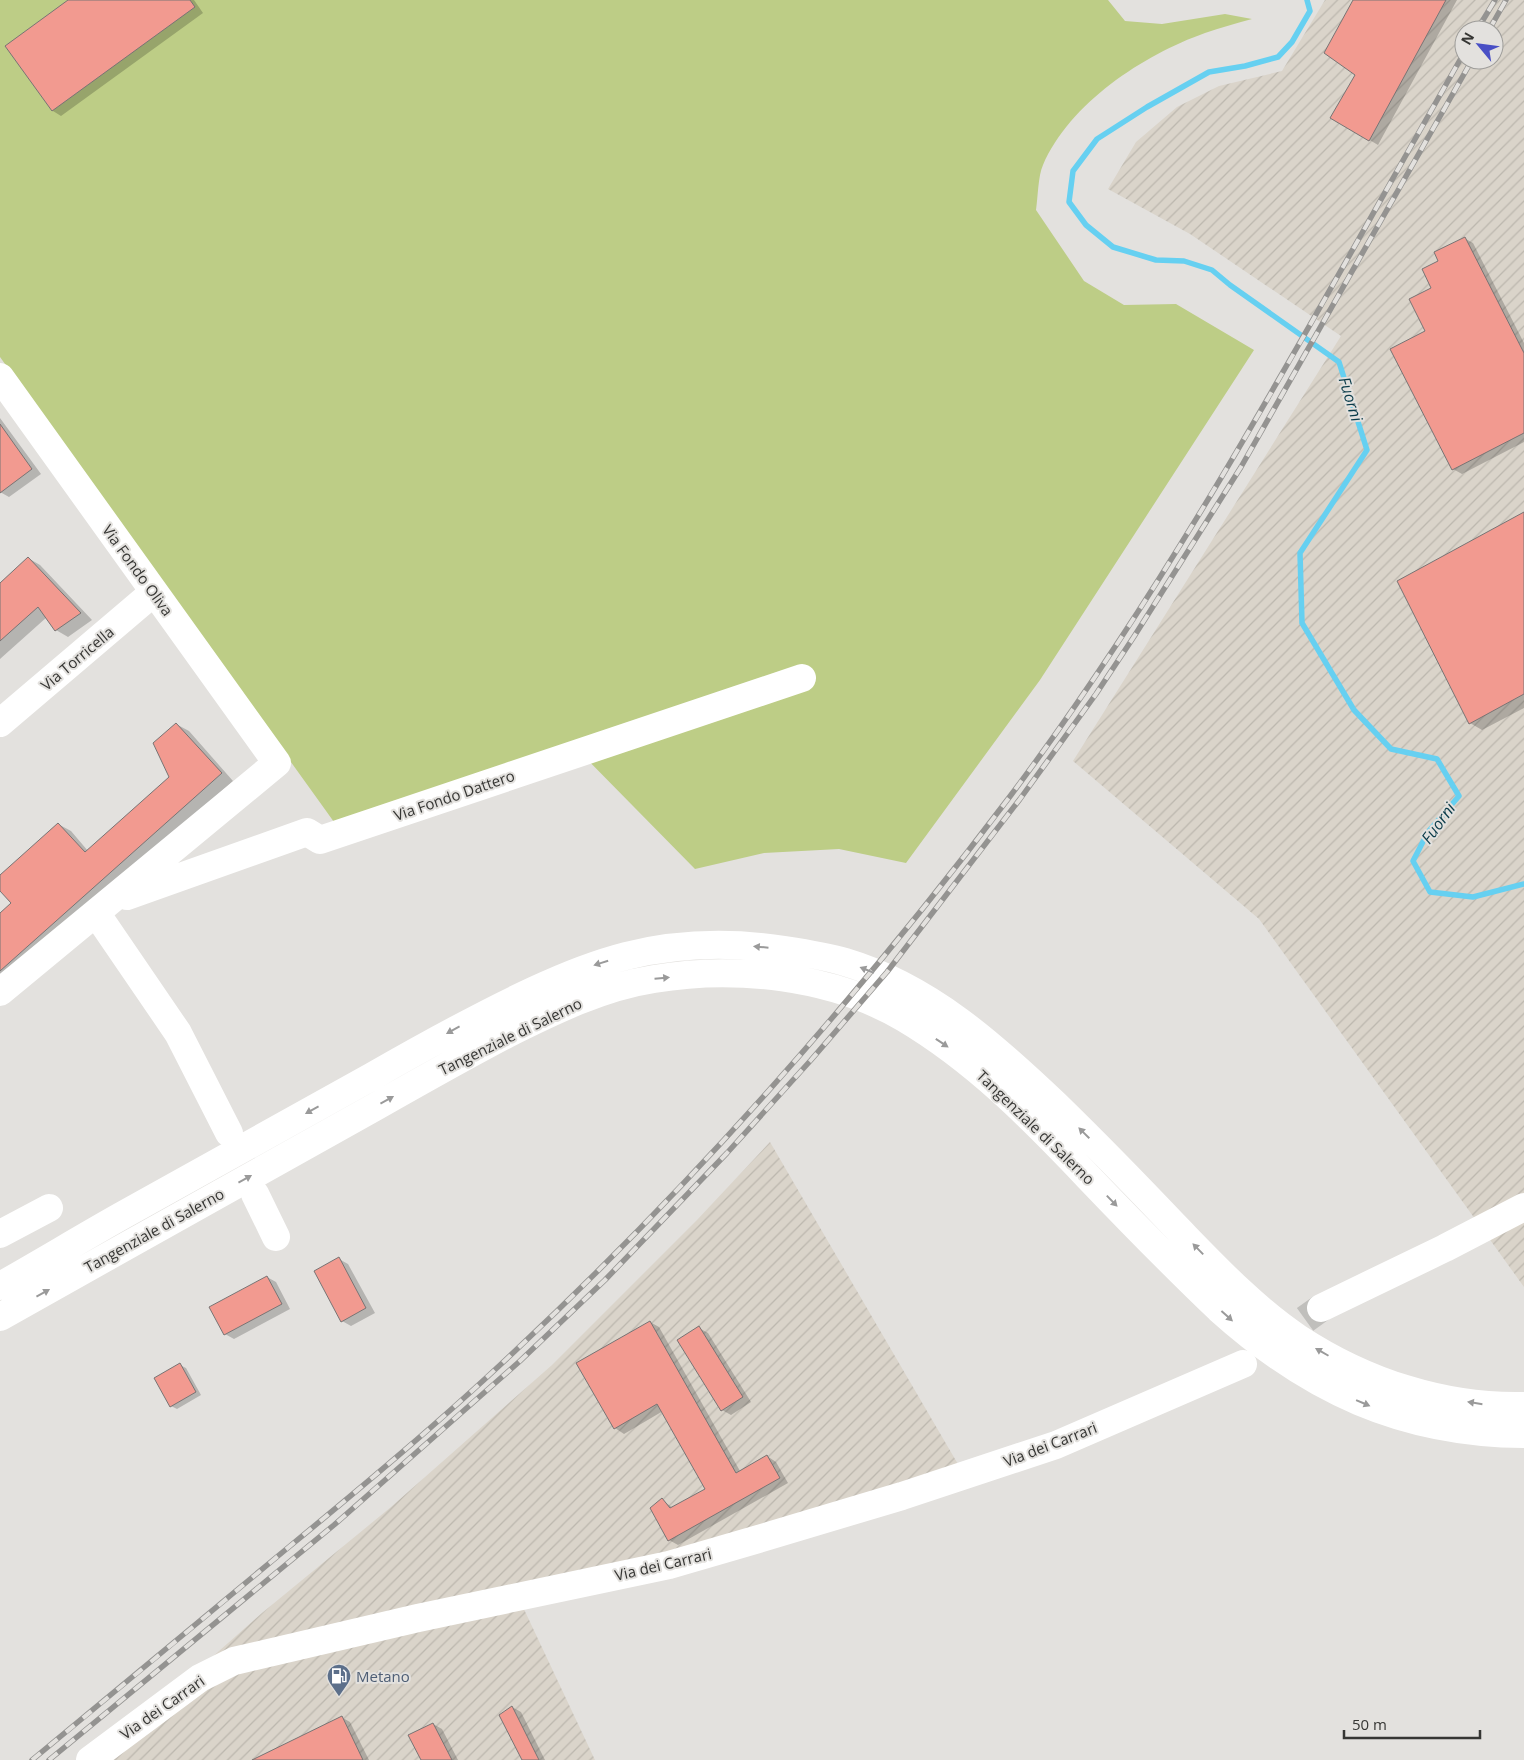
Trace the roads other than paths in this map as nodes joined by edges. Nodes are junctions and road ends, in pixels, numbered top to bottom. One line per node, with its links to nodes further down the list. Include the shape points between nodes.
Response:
1 (0, 377): 2 (main road, Via Fondo Oliva)
2 (154, 592): 4 (main road, Via Torricella); 5 (main road, Via Fondo Oliva)
3 (802, 678): 6 (main road, Via Fondo Dattero, via 320,840 307,832)
4 (0, 723)
5 (277, 763): 6 (main road, Via Fondo Dattero)
6 (102, 908): 7 (main road, Via Fondo Dattero); 8 (main road, via 178,1033)
7 (0, 992)
8 (229, 1133)
9 (255, 1194): 13 (main road)
10 (1524, 1207): 15 (main road)
11 (49, 1208): 12 (main road)
12 (0, 1234)
13 (276, 1237)
14 (0, 1286): 18 (main road, Tangenziale di Salerno, one-way to 14, via 1483,1404 1406,1390 1344,1365 1297,1337 1238,1289 1008,1060 946,1011 911,990 867,970 810,954 766,947 698,945 650,950 558,980 470,1021)
15 (1321, 1308)
16 (0, 1317): 19 (main road, Tangenziale di Salerno, one-way to 19, via 439,1071 572,1003 654,979 733,974 770,976 802,980 876,1004 945,1044 1011,1099 1219,1309 1244,1332 1294,1368 1361,1403 1418,1422 1489,1433)
17 (1244, 1364): 20 (main road, Via dei Carrari, via 1056,1444 902,1496 755,1540 669,1565 418,1618 234,1662 200,1678)
18 (1524, 1406)
19 (1524, 1434)
20 (90, 1760)

